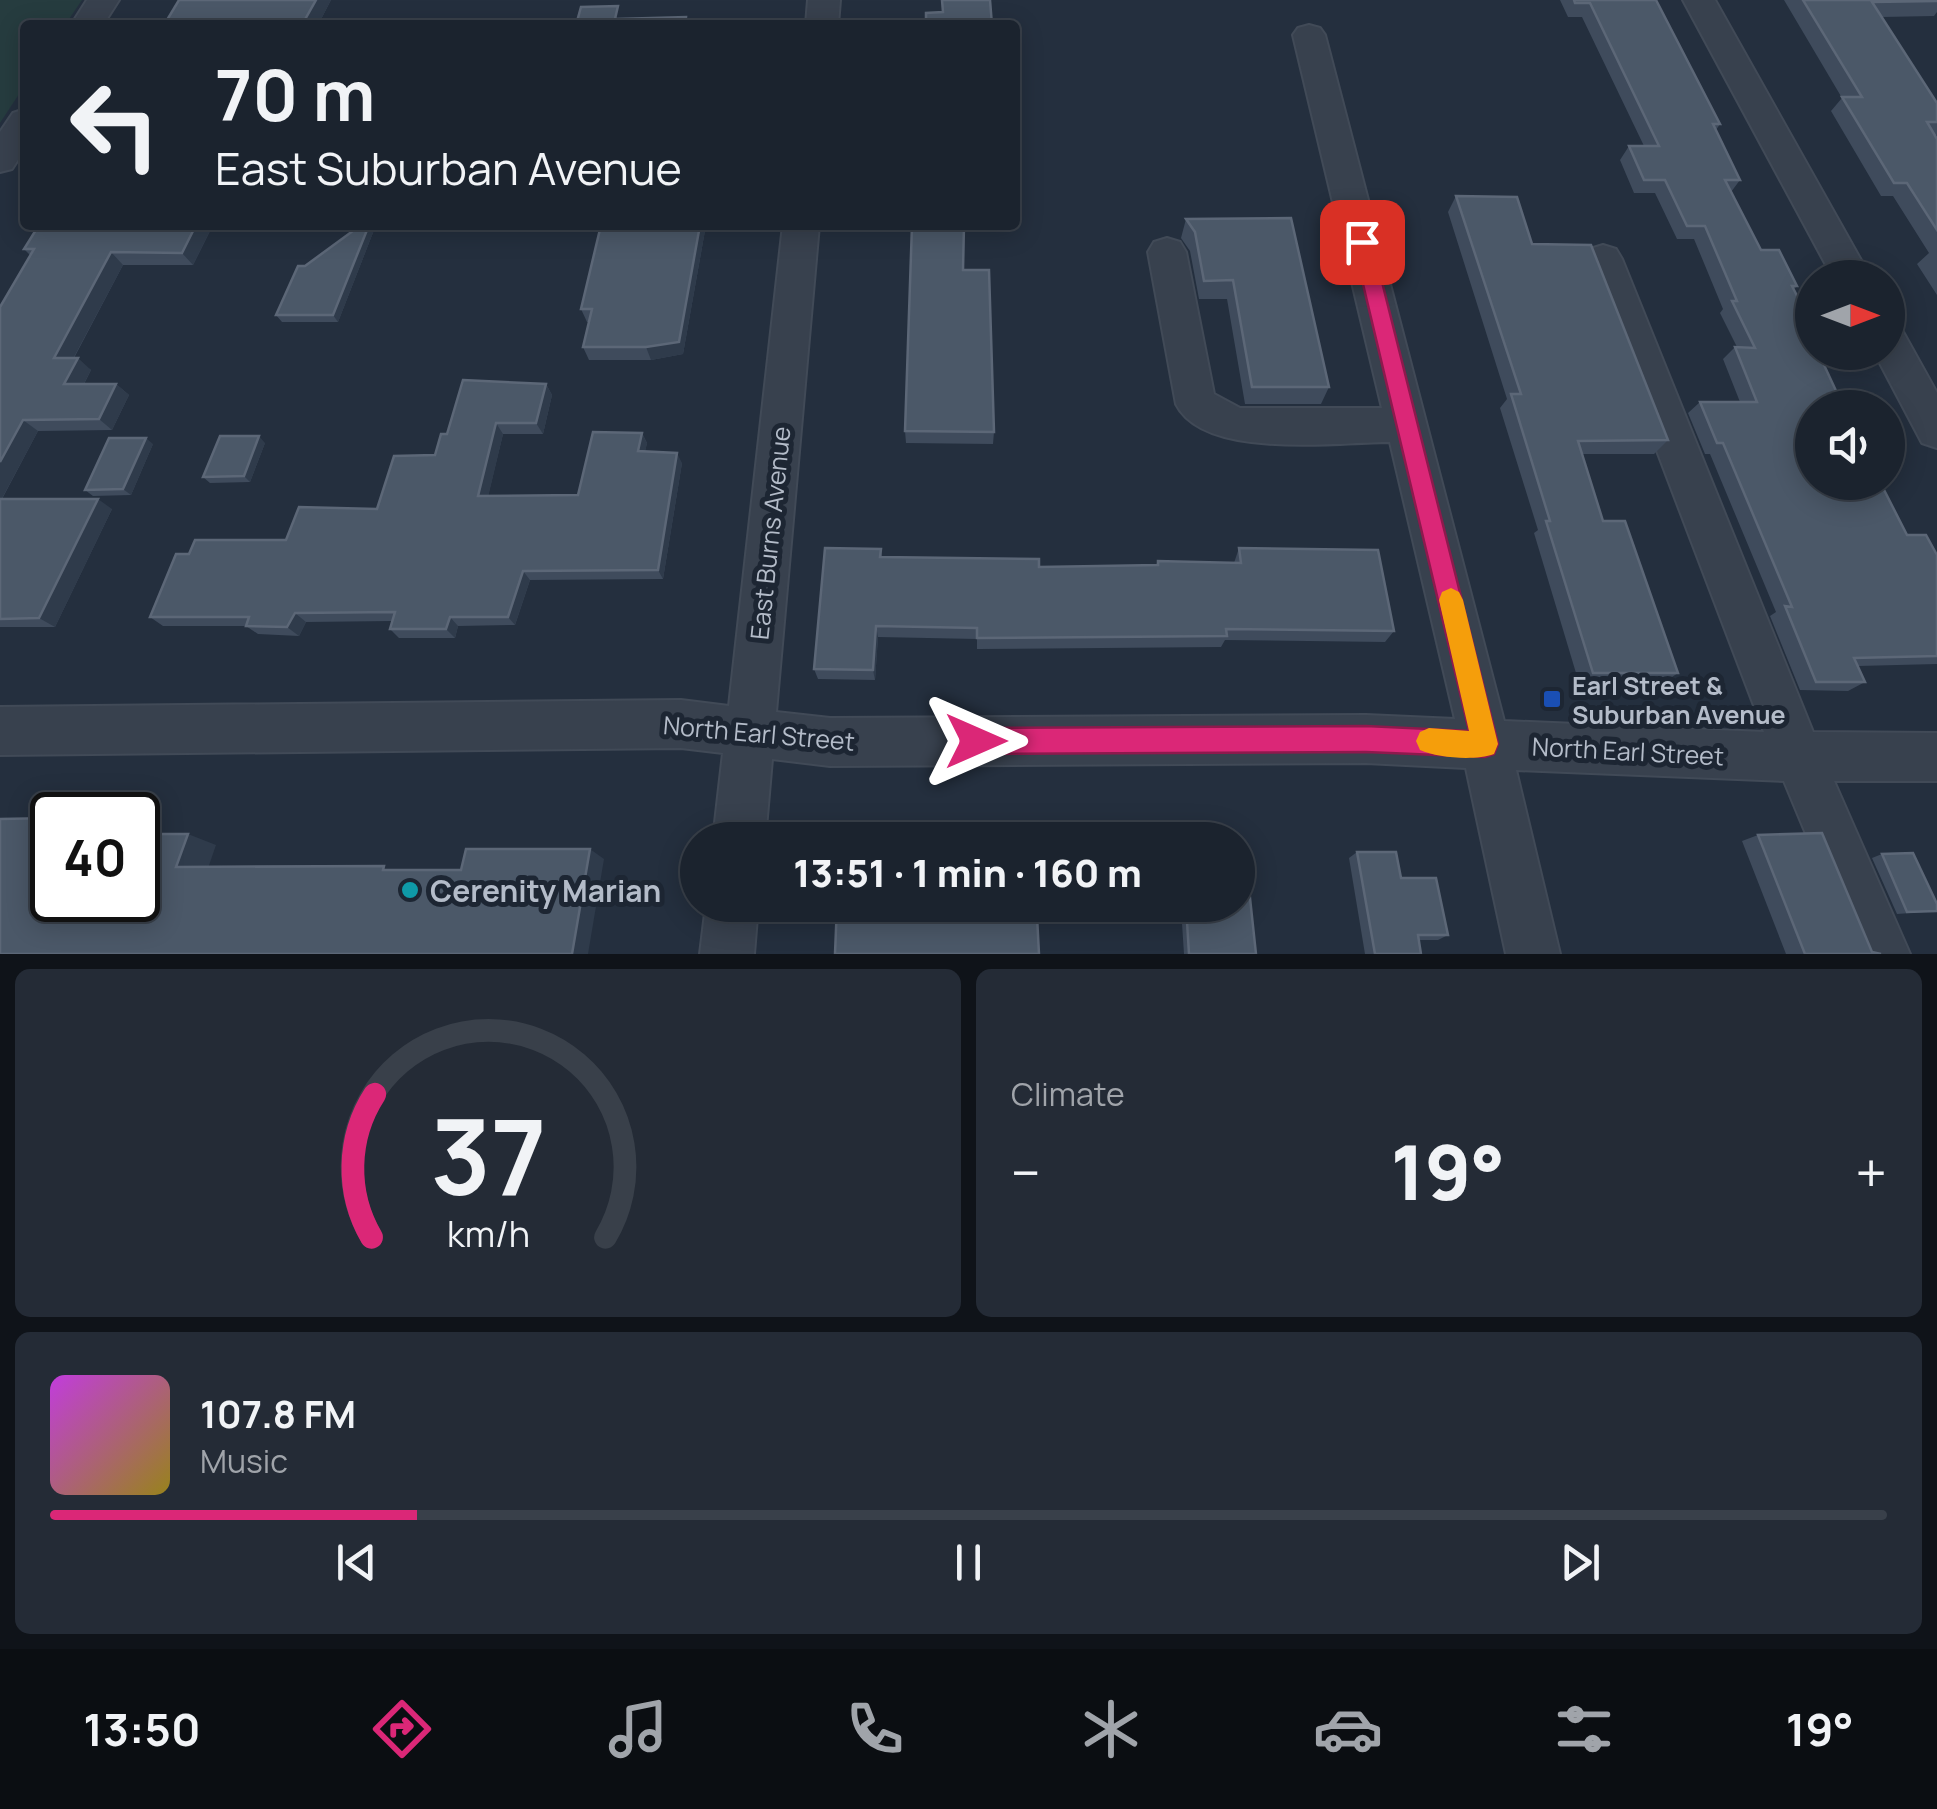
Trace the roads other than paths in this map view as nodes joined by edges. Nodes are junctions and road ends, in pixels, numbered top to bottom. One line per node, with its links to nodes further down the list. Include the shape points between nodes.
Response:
1 (1699, 0): 8 (street)
2 (1310, 35): 10 (street)
3 (20, 130): 4 (street)
4 (0, 160)
5 (801, 230): 13 (street, East Burns Avenue)
6 (1167, 252): 10 (street, via 1196,404 1235,425)
7 (1603, 259): 15 (street)
8 (1842, 260)
9 (1903, 370): 11 (street)
10 (1408, 425): 14 (street)
11 (1937, 431)
12 (0, 730): 13 (street, North Earl Street, via 641,724)
13 (750, 733): 14 (street, North Earl Street, via 830,742); 17 (street, East Burns Avenue)
14 (1485, 744): 15 (street, North Earl Street); 20 (street)
15 (1798, 757): 16 (street, North Earl Street); 21 (street)
16 (1937, 757)
17 (741, 822)
18 (730, 922): 19 (street)
19 (727, 954)
20 (1533, 954)
21 (1883, 954)

